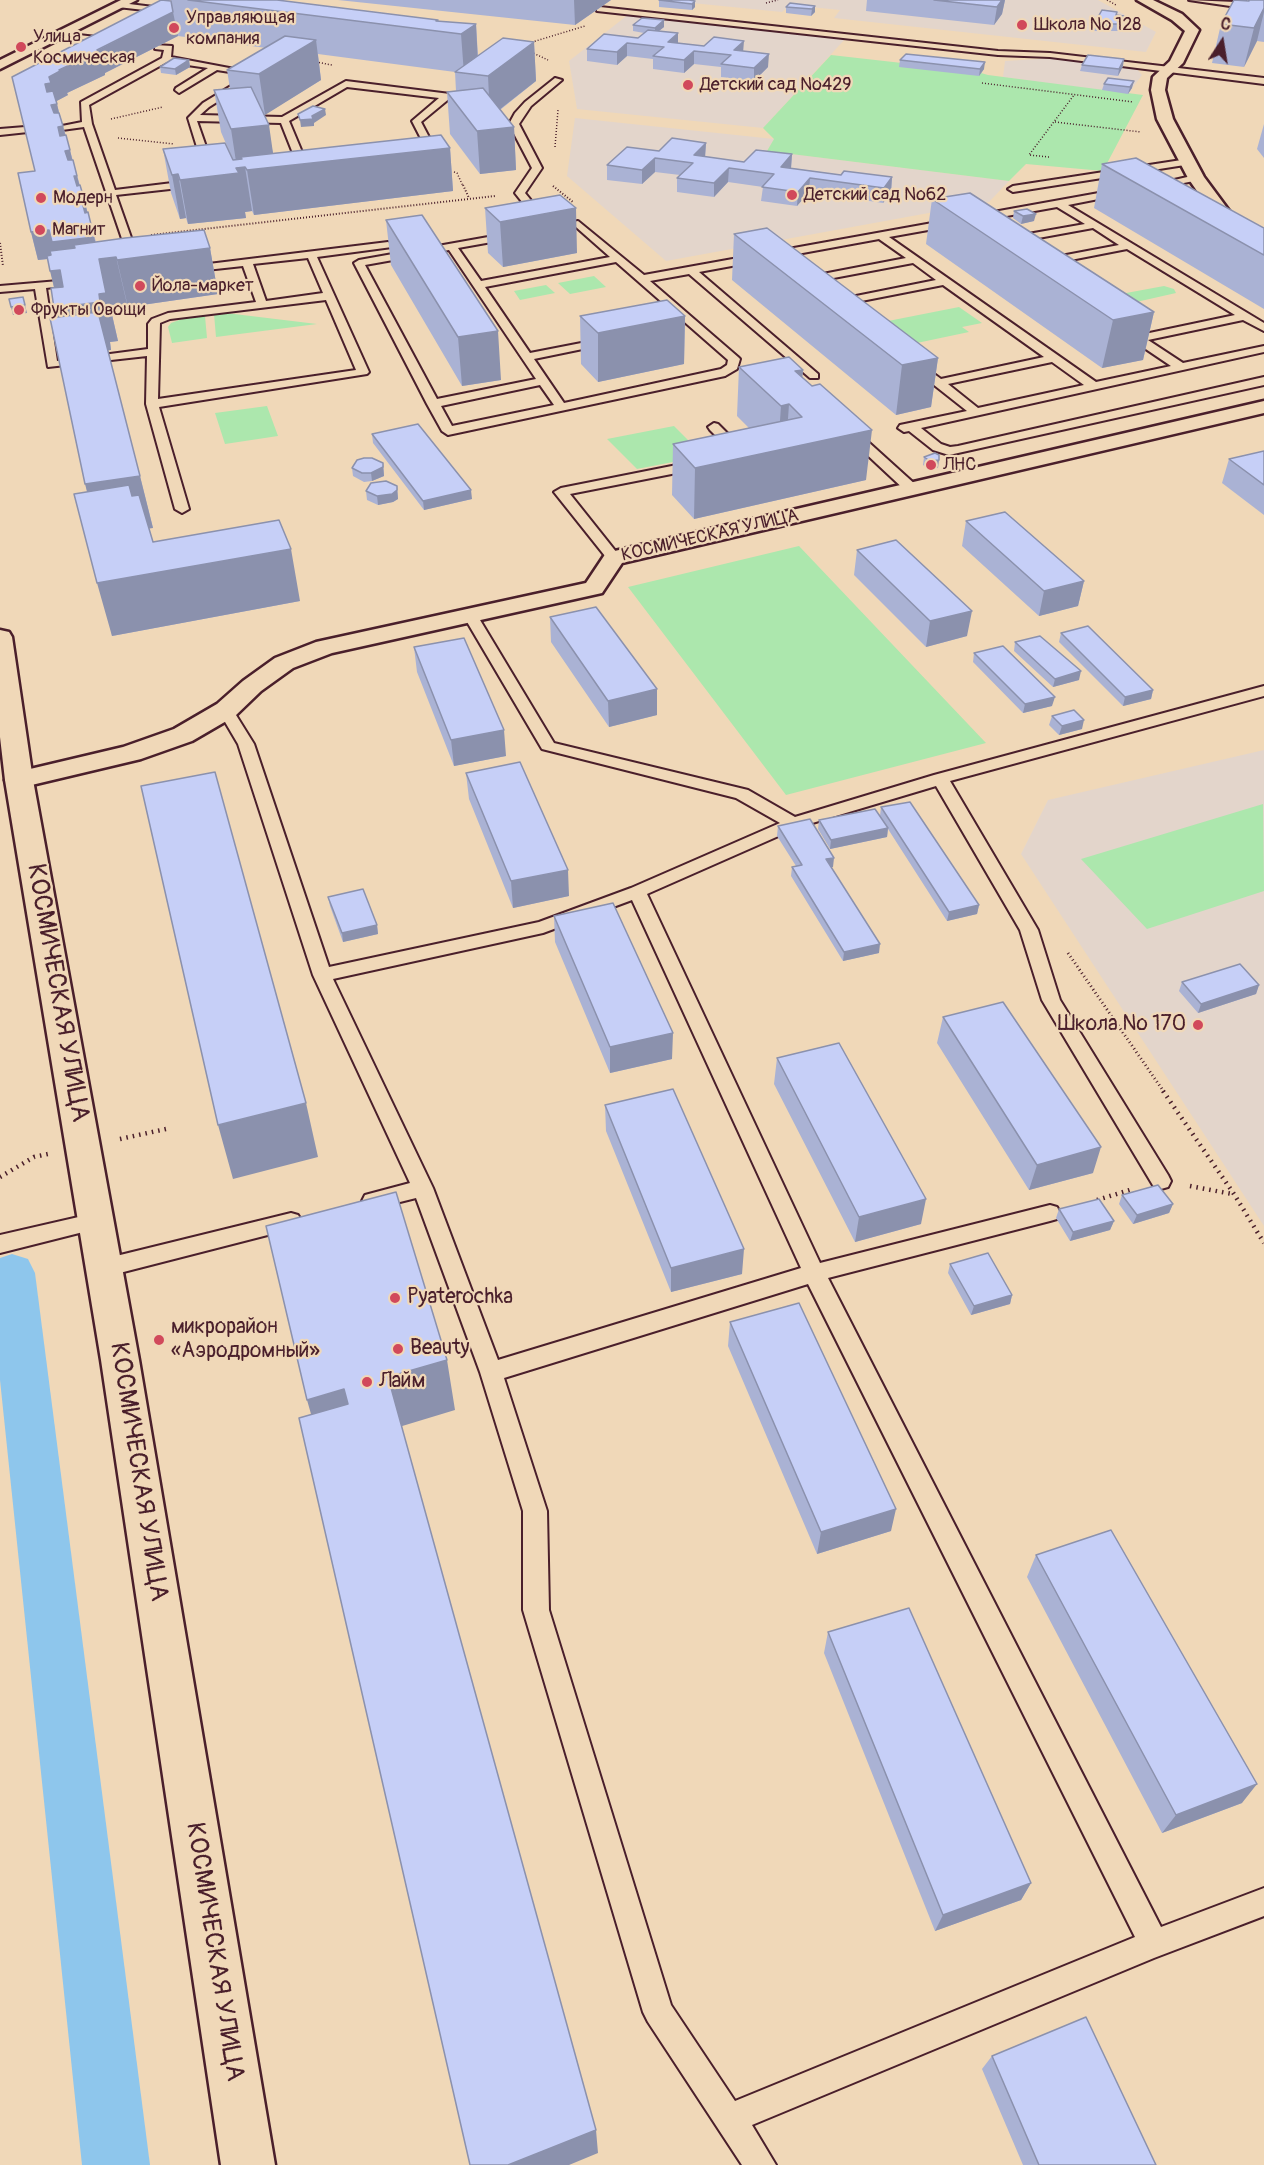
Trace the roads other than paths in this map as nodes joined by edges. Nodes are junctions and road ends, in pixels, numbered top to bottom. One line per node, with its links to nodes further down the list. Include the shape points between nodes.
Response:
1 (1143, 0): 13 (street, via 1177,17 1192,30 1176,63)
2 (1193, 0): 3 (lane, via 1238,5)
3 (1241, 0)
4 (126, 2): 6 (lane); 7 (street)
5 (600, 9): 13 (lane)
6 (178, 10)
7 (62, 35): 8 (lane); 11 (street)
8 (119, 42)
9 (158, 46): 10 (lane, via 170,48)
10 (166, 60): 12 (lane); 21 (lane, via 84,104)
11 (0, 65)
12 (216, 67): 16 (lane); 19 (lane, via 257,74)
13 (1168, 69): 15 (lane); 25 (street, via 1160,77 1161,104)
14 (558, 80): 44 (lane, via 528,104 514,124 537,168 520,194 545,224)
15 (1264, 81)
16 (179, 90)
17 (458, 93): 18 (lane)
18 (447, 96): 20 (lane, via 346,84); 26 (lane, via 416,121 439,167)
19 (192, 118): 20 (lane); 30 (lane, via 206,160)
20 (284, 120): 28 (lane, via 305,182)
21 (87, 124): 22 (lane); 33 (lane)
22 (62, 127)
23 (25, 130): 24 (lane)
24 (0, 132)
25 (1188, 162): 27 (street); 31 (lane)
26 (427, 168)
27 (1196, 178): 34 (lane, via 1143,188); 45 (street, via 1241,239)
28 (321, 180)
29 (213, 181): 30 (lane)
30 (168, 186): 33 (lane)
31 (1013, 189)
32 (1132, 190): 35 (lane)
33 (110, 193): 53 (lane)
34 (1153, 194)
35 (1058, 204): 36 (lane); 37 (lane)
36 (960, 221): 38 (lane); 39 (lane)
37 (1094, 225): 40 (lane); 41 (lane)
38 (977, 233)
39 (881, 236): 43 (lane); 47 (lane)
40 (1005, 242)
41 (1128, 246): 49 (lane); 64 (lane)
42 (452, 247): 46 (lane, via 578,224); 57 (lane); 81 (lane, via 359,263)
43 (776, 255): 50 (lane); 52 (lane)
44 (312, 256): 48 (lane); 60 (lane)
45 (1264, 258)
46 (618, 259): 54 (lane); 57 (lane)
47 (914, 260): 52 (lane); 56 (lane)
48 (247, 263): 51 (lane); 62 (lane)
49 (1038, 263)
50 (691, 270): 54 (lane); 75 (lane)
51 (171, 271)
52 (799, 273): 61 (lane)
53 (139, 274)
54 (642, 279): 82 (lane, via 688,324 734,358 733,367)
55 (84, 280): 58 (lane)
56 (945, 282): 61 (lane); 73 (lane)
57 (478, 285): 71 (lane)
58 (40, 286): 59 (lane); 70 (lane, via 52,365)
59 (0, 289)
60 (329, 296): 62 (lane); 80 (lane, via 363,372)
61 (829, 297): 63 (lane)
62 (262, 304): 70 (lane, via 161,318 154,324)
63 (850, 314)
64 (1245, 316): 66 (lane); 68 (lane)
65 (1119, 326): 68 (lane)
66 (1264, 328)
67 (620, 338): 71 (lane)
68 (1139, 339): 74 (lane)
69 (1264, 349): 74 (lane)
70 (153, 352): 80 (lane)
71 (527, 357): 76 (lane)
72 (905, 357): 78 (lane)
73 (1053, 358): 78 (lane); 79 (lane)
74 (1181, 367): 79 (lane)
75 (814, 376)
76 (543, 381): 81 (lane); 82 (lane)
77 (1264, 381): 84 (lane, via 958,450 936,447 908,427)
78 (938, 383): 84 (lane)
79 (1093, 386): 84 (lane)
80 (152, 404): 90 (lane)
81 (433, 404): 82 (lane, via 447,431)
82 (561, 407)
83 (1264, 407): 89 (street, КОСМИЧЕСКАЯ УЛИЦА)
84 (976, 412)
85 (714, 427): 87 (lane, via 742,455)
86 (845, 427): 89 (lane)
87 (730, 458)
88 (708, 462): 91 (lane, via 561,492)
89 (912, 489): 91 (street, КОСМИЧЕСКАЯ УЛИЦА)
90 (182, 509)
91 (614, 558): 92 (street, КОСМИЧЕСКАЯ УЛИЦА, via 594,588)
92 (470, 615): 95 (street, КОСМИЧЕСКАЯ УЛИЦА, via 325,647 284,663); 98 (lane, via 548,746 742,794)
93 (0, 637): 97 (street, КОСМИЧЕСКАЯ УЛИЦА)
94 (1264, 691): 96 (lane)
95 (226, 710): 97 (street, КОСМИЧЕСКАЯ УЛИЦА, via 183,735 132,753); 100 (lane, via 246,744)
96 (940, 779): 98 (lane); 101 (lane, via 1029,930 1051,1000)
97 (19, 780): 106 (street, КОСМИЧЕСКАЯ УЛИЦА)
98 (793, 823): 99 (lane)
99 (637, 892): 100 (lane, via 543,927); 109 (lane)
100 (322, 975): 102 (lane)
101 (1161, 1181)
102 (423, 1188): 103 (lane); 110 (lane)
103 (355, 1205)
104 (1050, 1213): 109 (lane)
105 (309, 1216): 108 (lane)
106 (96, 1221): 107 (lane); 108 (street, КОСМИЧЕСКАЯ УЛИЦА)
107 (0, 1244)
108 (104, 1268): 114 (street, КОСМИЧЕСКАЯ УЛИЦА)
109 (814, 1273): 110 (lane); 112 (lane)
110 (491, 1372): 113 (lane, via 535,1511 536,1610 658,2012)
111 (1264, 1902): 112 (lane)
112 (1154, 1944): 113 (lane)
113 (729, 2119): 115 (lane)
114 (248, 2165)
115 (760, 2165)

